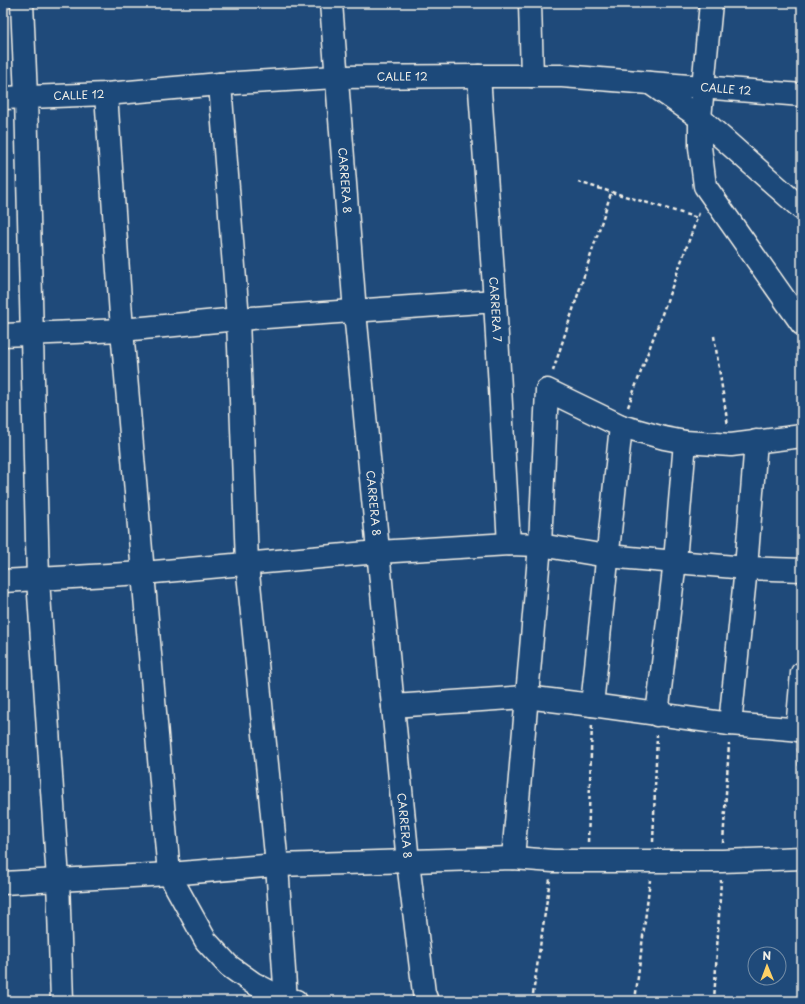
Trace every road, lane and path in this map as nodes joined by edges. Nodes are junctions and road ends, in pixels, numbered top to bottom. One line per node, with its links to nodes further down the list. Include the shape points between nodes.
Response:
1 (22, 3): 13 (street)
2 (331, 3): 7 (street, CARRERA 8)
3 (530, 3): 6 (street)
4 (711, 3): 10 (street)
5 (479, 76): 6 (street, CALLE 12); 7 (street, CALLE 12); 21 (street, CARRERA 7)
6 (532, 76): 8 (street, CALLE 12)
7 (336, 77): 9 (street, CALLE 12); 22 (street, CARRERA 8)
8 (650, 83): 10 (street, CALLE 12); 15 (street)
9 (220, 84): 11 (street, CALLE 12); 23 (street)
10 (703, 87): 12 (street, CALLE 12); 15 (street)
11 (106, 94): 13 (street, CALLE 12); 25 (street)
12 (802, 95)
13 (26, 97): 14 (street, CALLE 12); 26 (street)
14 (3, 98)
15 (700, 118): 17 (street, via 700,147); 19 (street)
16 (578, 182): 18 (path)
17 (705, 186): 20 (path); 24 (street)
18 (611, 193): 20 (path); 29 (path)
19 (802, 209)
20 (698, 218): 30 (path)
21 (495, 301): 22 (street); 35 (street, CARRERA 7)
22 (355, 312): 23 (street); 37 (street, CARRERA 8)
23 (238, 319): 25 (street); 40 (street)
24 (802, 324)
25 (122, 330): 26 (street); 43 (street)
26 (31, 333): 27 (street); 44 (street)
27 (3, 335)
28 (714, 336): 34 (path)
29 (547, 390): 30 (street); 36 (street)
30 (621, 426): 33 (street); 38 (street)
31 (802, 436): 32 (street)
32 (756, 441): 34 (street); 41 (street)
33 (685, 442): 34 (street); 39 (street)
34 (731, 445)
35 (509, 544): 36 (street); 37 (street)
36 (540, 545): 38 (street); 47 (street)
37 (378, 552): 40 (street); 49 (street, CARRERA 8)
38 (607, 556): 39 (street); 48 (street)
39 (675, 561): 41 (street); 50 (street)
40 (247, 563): 43 (street); 59 (street)
41 (746, 568): 42 (street); 51 (street)
42 (802, 570)
43 (143, 573): 44 (street); 60 (street)
44 (38, 579): 45 (street); 61 (street)
45 (3, 582)
46 (802, 673): 52 (street)
47 (526, 697): 48 (street); 49 (street); 54 (street)
48 (592, 705): 50 (street); 57 (path)
49 (393, 706): 58 (street, CARRERA 8)
50 (657, 715): 51 (street)
51 (730, 724): 52 (street)
52 (799, 730): 53 (path)
53 (802, 814)
54 (513, 858): 56 (street); 58 (street)
55 (802, 858): 57 (street)
56 (552, 860): 57 (street); 66 (path)
57 (588, 861)
58 (408, 862): 59 (street); 65 (street, CARRERA 8)
59 (277, 865): 60 (street); 64 (street)
60 (169, 874): 61 (street); 64 (street, via 206,941 229,966 253,983)
61 (58, 880): 62 (street); 63 (street)
62 (3, 882)
63 (62, 1001)
64 (289, 1001)
65 (427, 1001)
66 (532, 1001)

